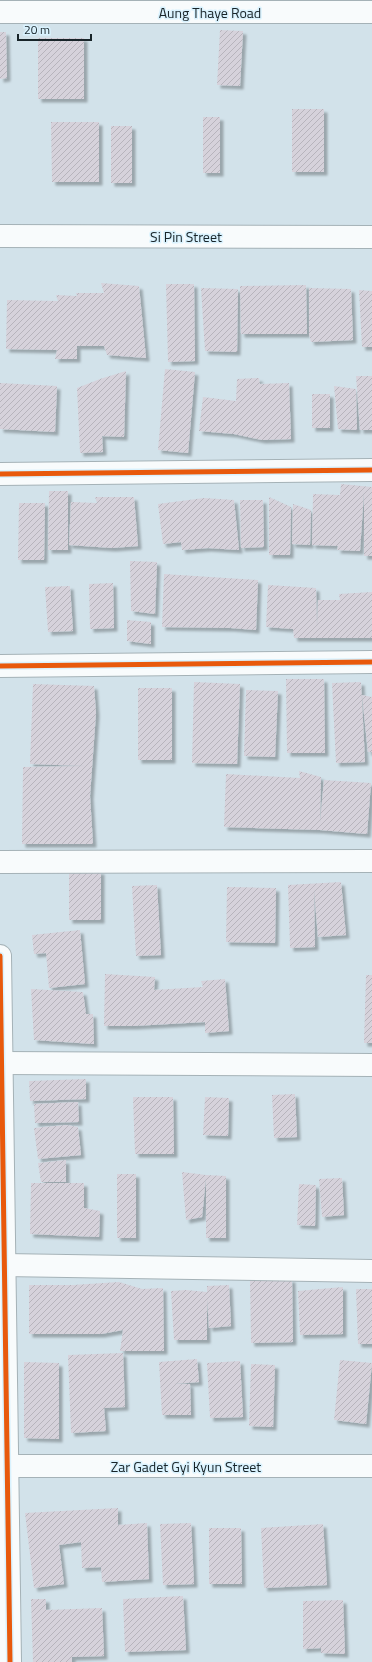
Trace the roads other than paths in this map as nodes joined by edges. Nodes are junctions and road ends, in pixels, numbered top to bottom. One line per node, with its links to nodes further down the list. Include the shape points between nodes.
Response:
1 (182, 6): 2 (street, Aung Thaye Road); 3 (street, Aung Thaye Road)
2 (0, 12)
3 (372, 12)
4 (0, 236): 5 (street, Si Pin Street)
5 (372, 237)
6 (372, 470): 7 (street)
7 (0, 474)
8 (372, 662): 9 (street)
9 (0, 666)
10 (372, 861): 11 (street)
11 (0, 862)
12 (0, 956): 13 (street)
13 (2, 1063): 14 (street); 15 (street)
14 (372, 1065)
15 (4, 1265): 16 (street); 17 (street)
16 (372, 1271)
17 (3, 1466): 18 (street, Zar Gadet Gyi Kyun Street); 19 (street)
18 (372, 1466)
19 (10, 1662)

